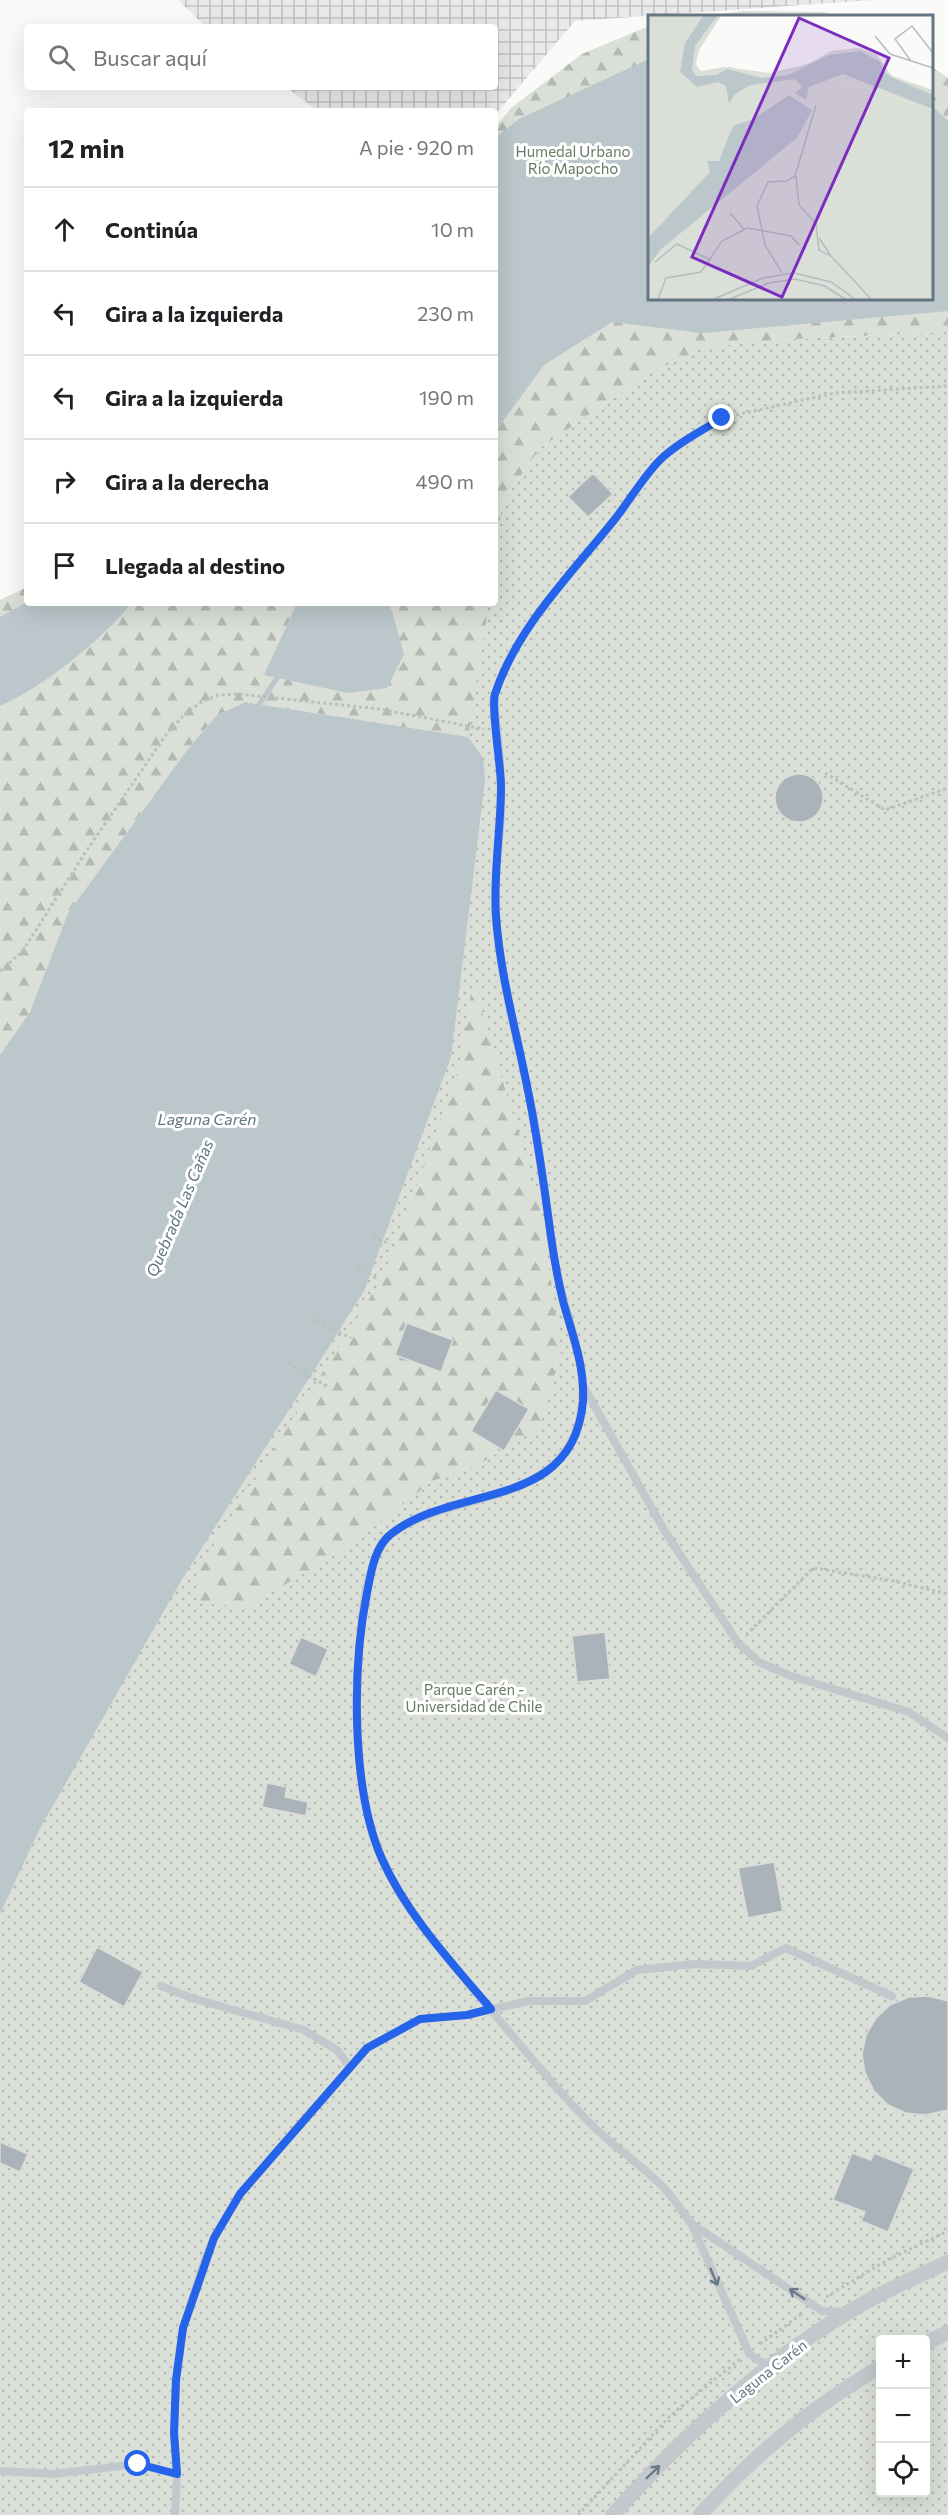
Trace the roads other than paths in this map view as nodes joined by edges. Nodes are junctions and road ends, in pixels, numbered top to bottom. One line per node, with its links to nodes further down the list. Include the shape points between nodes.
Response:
1 (493, 699): 2 (lane, via 501,814 494,879 500,959 535,1124 556,1268 582,1368)
2 (583, 1386): 3 (lane, via 664,1530 738,1643 759,1662 791,1676 909,1712); 6 (lane, via 576,1431 551,1468 523,1486 432,1513 386,1537 375,1557 363,1612 357,1686 359,1750 369,1820 381,1857 422,1925)
3 (948, 1738)
4 (161, 1986): 7 (lane, via 304,2031 337,2050)
5 (892, 1996): 6 (lane, via 786,1948 751,1966 695,1964 637,1970 585,2001 528,2001)
6 (491, 2009): 7 (lane, via 420,2019 367,2048); 8 (lane, via 596,2129 664,2188)
7 (349, 2066): 16 (lane, via 240,2194 210,2246 182,2337 174,2433)
8 (691, 2223): 10 (lane, one-way to 8, via 822,2311); 13 (lane, one-way to 13, via 748,2352)
9 (948, 2262): 10 (street, Laguna Carén)
10 (850, 2311): 13 (street, Laguna Carén)
11 (948, 2332): 12 (street)
12 (930, 2341)
13 (773, 2365): 18 (street, Laguna Carén, one-way to 13, via 706,2421)
14 (876, 2369): 19 (street, via 838,2392 775,2442)
15 (0, 2471): 16 (lane, via 53,2474 138,2464)
16 (177, 2474): 17 (lane)
17 (175, 2515)
18 (613, 2515)
19 (700, 2515)

